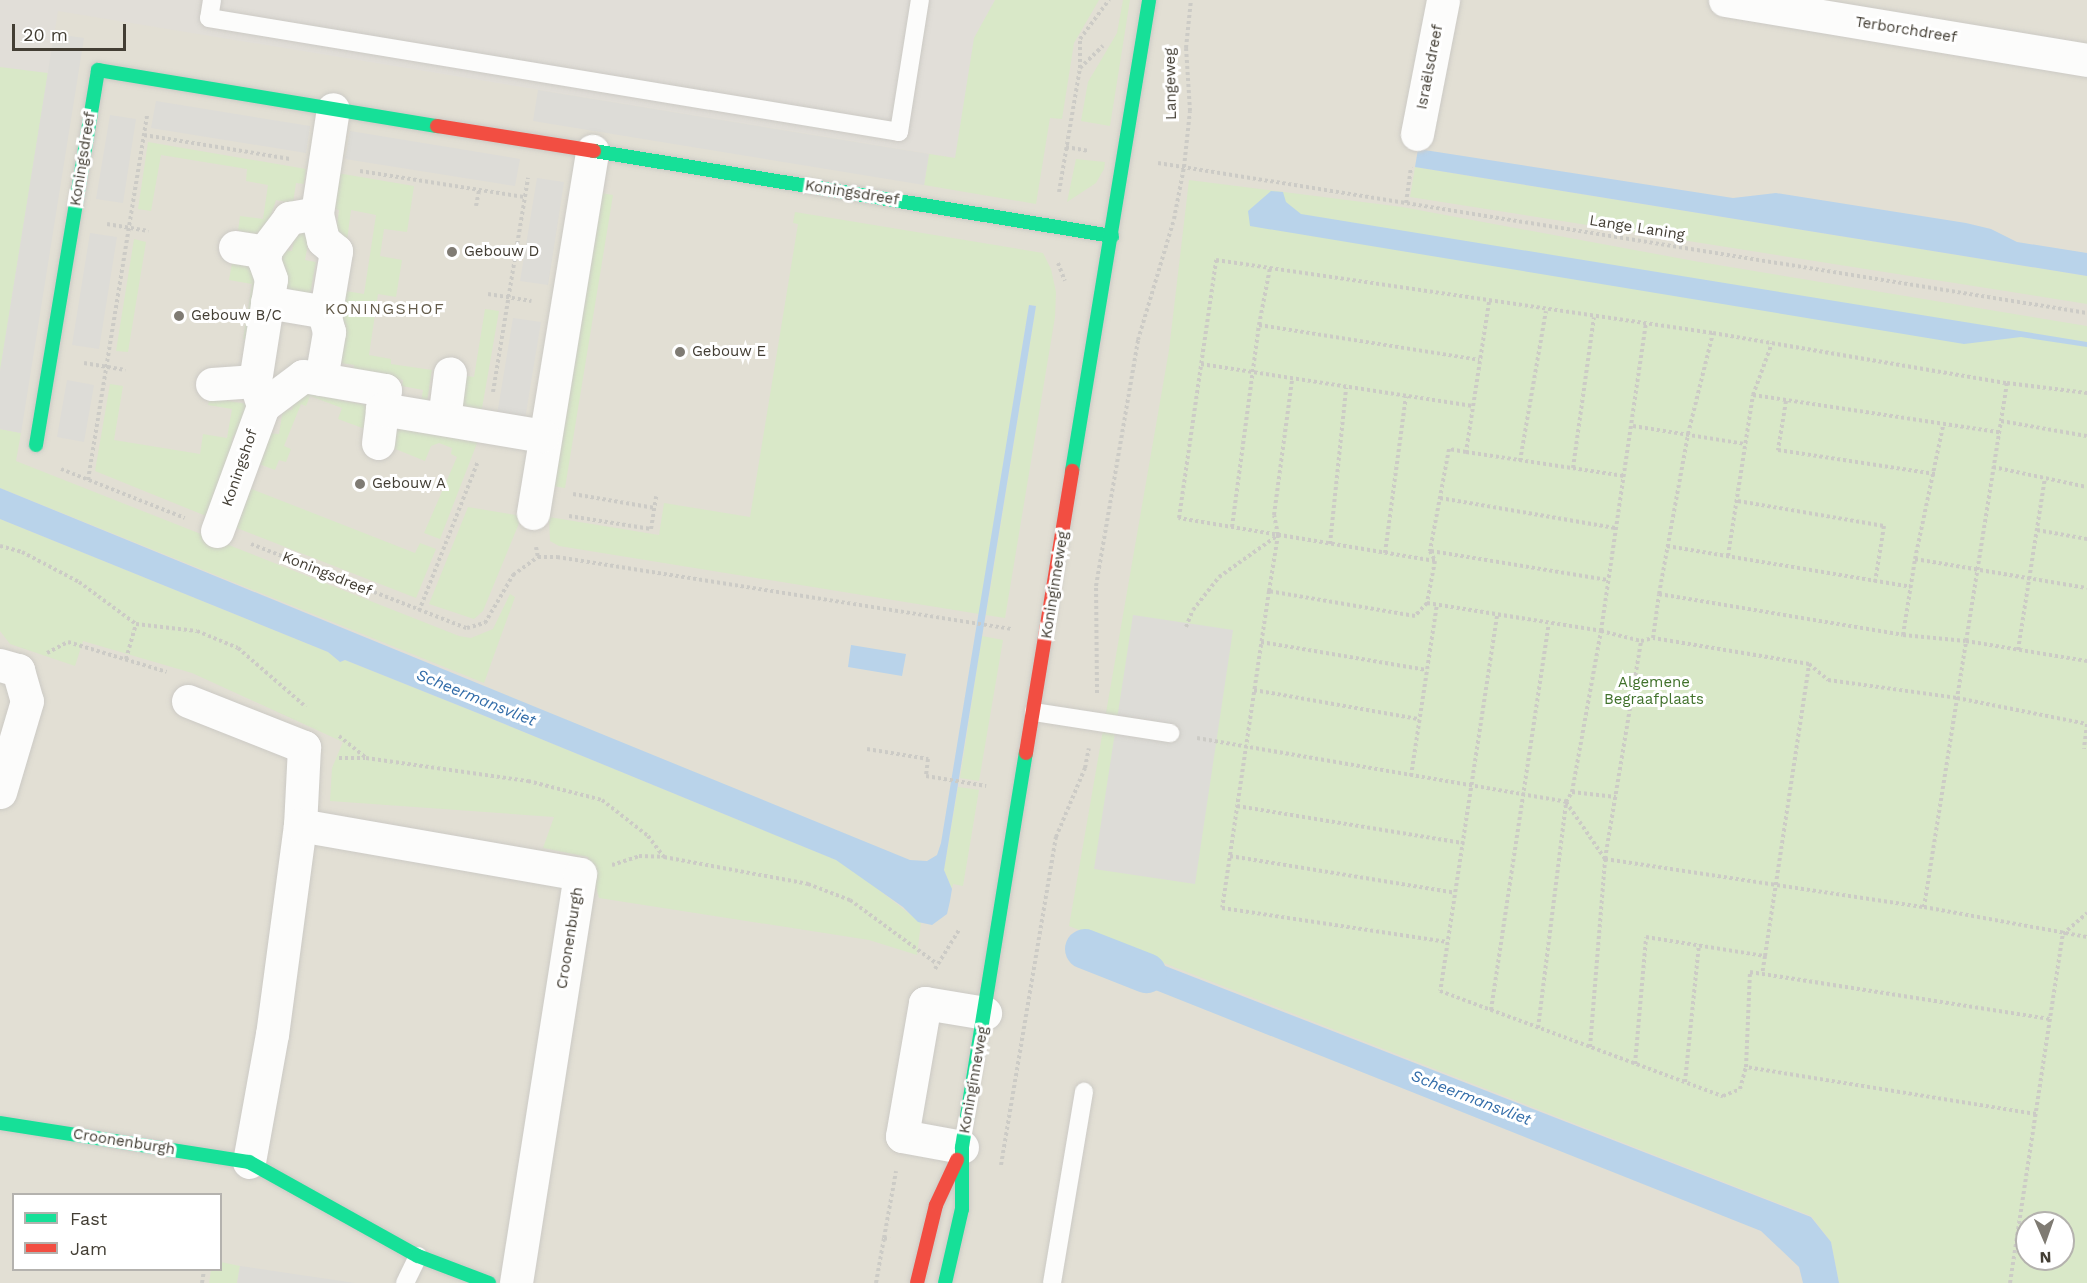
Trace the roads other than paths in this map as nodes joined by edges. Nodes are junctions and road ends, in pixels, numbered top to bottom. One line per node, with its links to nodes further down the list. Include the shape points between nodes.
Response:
1 (212, 0): 2 (lane, via 209,18 898,132)
2 (920, 0)
3 (1149, 0): 11 (street, Langeweg)
4 (1443, 0): 9 (street, Israëlsdreef)
5 (1725, 0): 6 (street, Terborchdreef)
6 (1816, 7): 7 (street, Terborchdreef)
7 (2087, 60)
8 (333, 109): 10 (street, Koningsdreef); 12 (street); 24 (street, Koningsdreef, via 98,70)
9 (1417, 134)
10 (592, 151): 13 (street, Koningsdreef); 22 (street)
11 (1124, 157): 13 (street, Koninginneweg)
12 (317, 213): 14 (street, Koningshof, via 289,218 250,249 264,260 271,279); 15 (street, via 324,240 336,251)
13 (1112, 236): 29 (street, Koninginneweg)
14 (267, 302): 15 (street); 19 (street, Koningshof)
15 (326, 312): 17 (street, via 329,332)
16 (450, 373): 21 (street)
17 (321, 379): 19 (street, via 303,376); 20 (street, via 385,390)
18 (212, 384): 19 (street)
19 (259, 393): 26 (street, Koningshof)
20 (382, 410): 21 (street); 23 (street)
21 (444, 419): 22 (street)
22 (543, 436): 25 (street)
23 (378, 443)
24 (36, 445)
25 (533, 513)
26 (218, 531)
27 (9, 668): 31 (street, via 27,701)
28 (188, 701): 32 (street, via 304,747)
29 (1034, 712): 30 (lane); 33 (street, Koninginneweg)
30 (1170, 733)
31 (0, 792)
32 (300, 825): 37 (street, via 272,1034); 41 (street, Croonenburgh, via 580,874)
33 (985, 1013): 36 (street, Koninginneweg); 36 (street, Koninginneweg, via 925,1003 902,1136)
34 (1084, 1092): 44 (lane)
35 (0, 1123): 37 (street, Croonenburgh)
36 (962, 1147): 42 (street, Koninginneweg, via 936,1205); 43 (street, Koninginneweg, via 962,1209)
37 (249, 1162): 38 (street, Croonenburgh)
38 (418, 1256): 39 (lane); 40 (street, Croonenburgh)
39 (405, 1283)
40 (489, 1283)
41 (516, 1283)
42 (917, 1283)
43 (945, 1283)
44 (1052, 1283)

